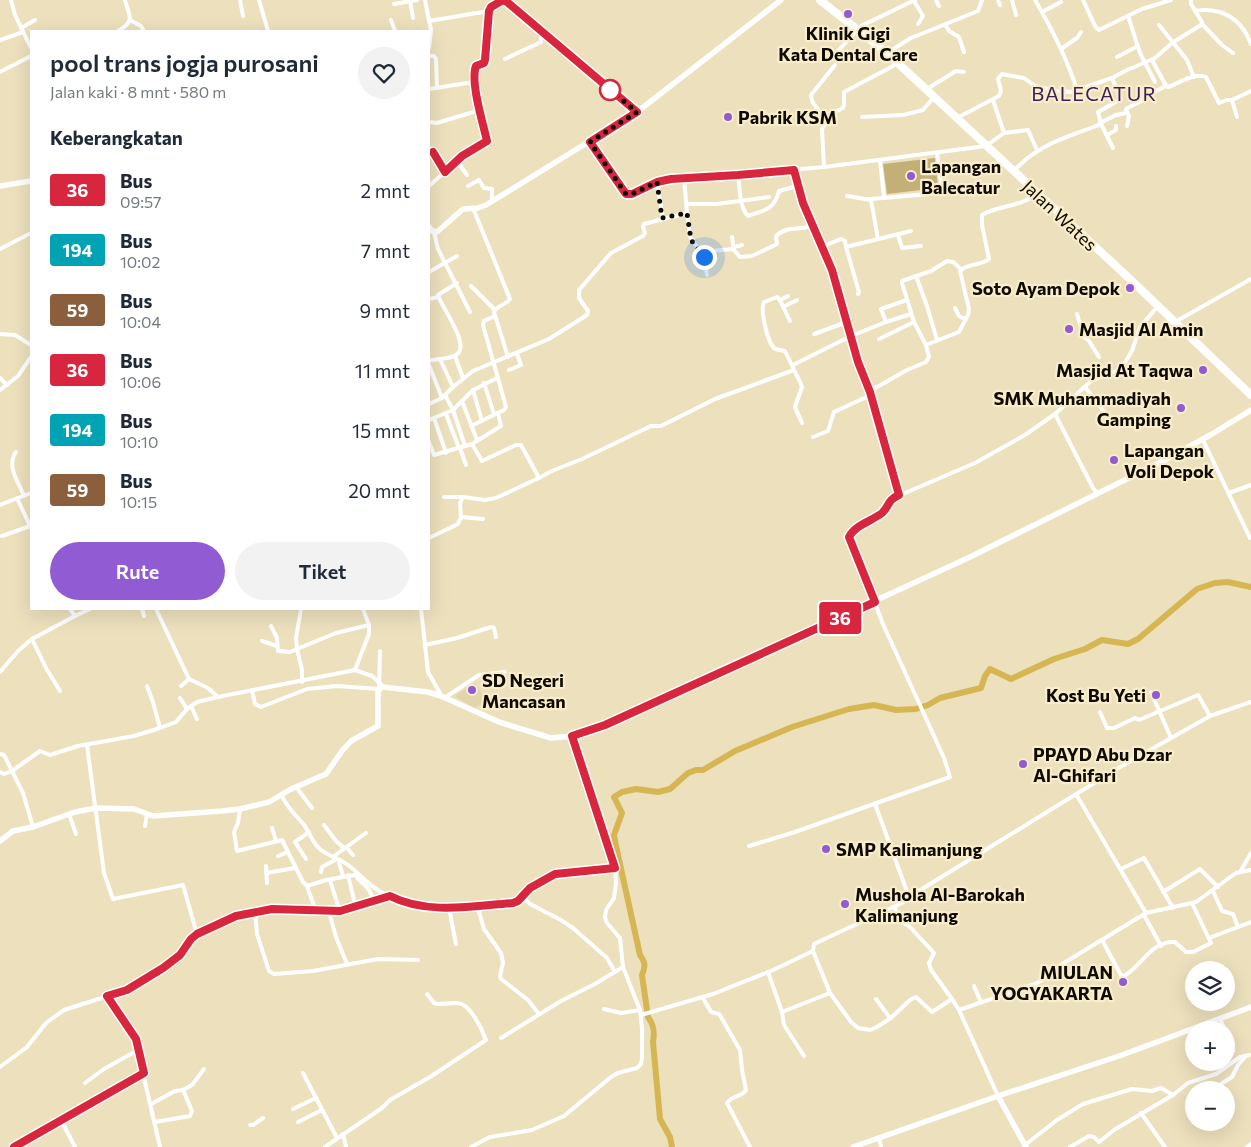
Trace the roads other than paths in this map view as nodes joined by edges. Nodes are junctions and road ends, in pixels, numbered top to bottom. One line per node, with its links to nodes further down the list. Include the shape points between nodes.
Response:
1 (11, 0): 41 (street)
2 (125, 0): 33 (street)
3 (240, 0): 29 (street)
4 (258, 0): 44 (street)
5 (418, 0): 19 (street)
6 (425, 0): 35 (street)
7 (494, 0): 22 (street)
8 (781, 0): 89 (street)
9 (820, 0): 40 (highway, Jalan Wates)
10 (915, 0): 36 (street, via 923,16); 40 (street)
11 (936, 0): 24 (street)
12 (982, 0): 39 (street, via 978,11)
13 (998, 0): 23 (street)
14 (1012, 0): 28 (street)
15 (1035, 0): 27 (street)
16 (1083, 0): 30 (street, via 1098,30)
17 (1171, 0): 30 (street)
18 (1191, 0): 26 (street)
19 (410, 1): 21 (street); 31 (street)
20 (1061, 2): 27 (street)
21 (394, 4)
22 (493, 5): 25 (street); 49 (street, via 507,2)
23 (1000, 5)
24 (939, 6)
25 (489, 11): 35 (street); 73 (street, via 485,60 475,67)
26 (1195, 11): 37 (street); 53 (street, via 1206,9 1232,16)
27 (1042, 12): 56 (street)
28 (1016, 15)
29 (243, 16)
30 (1128, 16): 55 (street)
31 (413, 18)
32 (35, 20): 41 (street)
33 (130, 20): 42 (street); 43 (street)
34 (391, 20): 45 (street)
35 (429, 21): 46 (street)
36 (918, 24)
37 (1202, 24): 51 (street); 60 (street)
38 (1159, 25): 51 (street)
39 (946, 26): 58 (street, via 949,32 959,37); 59 (street, via 912,38)
40 (857, 29): 57 (street); 59 (highway, Jalan Wates)
41 (22, 30): 50 (street); 54 (street)
42 (120, 30)
43 (143, 30)
44 (268, 30)
45 (396, 30)
46 (430, 30)
47 (430, 30): 52 (street)
48 (1081, 32): 56 (street)
49 (546, 36): 64 (street, via 541,38 541,42); 89 (street)
50 (0, 40)
51 (1172, 43): 65 (street); 71 (street, via 1187,60)
52 (430, 44)
53 (1251, 44)
54 (30, 46)
55 (1138, 46): 63 (street); 67 (street)
56 (1061, 50): 79 (street)
57 (838, 51)
58 (964, 52)
59 (887, 53): 66 (highway, Jalan Wates)
60 (1233, 53)
61 (430, 56): 76 (street, via 436,59)
62 (30, 57): 69 (street)
63 (1117, 57)
64 (505, 59)
65 (1152, 60): 67 (street); 75 (street)
66 (898, 63): 78 (highway, Jalan Wates); 90 (street, via 844,92 843,108)
67 (1144, 63): 72 (street); 74 (street)
68 (834, 65): 90 (street, via 811,95)
69 (0, 72)
70 (964, 72): 78 (street, via 956,71)
71 (1194, 77): 75 (street); 86 (street, via 1206,77 1219,103)
72 (1112, 78): 79 (street); 83 (street)
73 (474, 82): 76 (street); 87 (street)
74 (1154, 82)
75 (1166, 86): 80 (street)
76 (437, 88): 77 (street)
77 (430, 89)
78 (926, 90): 82 (highway, Jalan Wates)
79 (1077, 90): 84 (street, via 1050,90 1004,73 998,79 1000,94)
80 (1156, 91)
81 (1251, 91): 86 (street)
82 (934, 97): 91 (street, via 923,110 903,115); 93 (highway, Jalan Wates)
83 (1121, 99): 88 (street); 95 (street, via 1098,111)
84 (993, 100): 93 (street); 98 (street)
85 (1143, 100): 88 (street)
86 (1232, 100): 92 (street)
87 (480, 110): 94 (street, via 437,123); 107 (street, via 487,141)
88 (1126, 111): 95 (street); 97 (street)
89 (637, 112): 100 (street)
90 (823, 117): 108 (street)
91 (862, 117)
92 (1237, 117)
93 (957, 118): 101 (highway, Jalan Wates)
94 (430, 122)
95 (1100, 123): 99 (street); 103 (street)
96 (1116, 126): 99 (street, via 1116,130)
97 (1128, 126)
98 (1004, 133): 101 (street); 103 (street, via 1028,130)
99 (1107, 136): 102 (street)
100 (590, 142): 116 (street, via 626,194); 126 (street)
101 (986, 146): 105 (street); 110 (highway, Jalan Wates)
102 (1113, 148)
103 (1037, 150): 110 (street)
104 (433, 152): 111 (street)
105 (937, 153): 106 (street); 124 (street, via 941,192)
106 (880, 160): 108 (street); 124 (street)
107 (457, 161): 111 (street); 112 (street)
108 (824, 167): 109 (street)
109 (794, 170): 113 (street); 120 (street)
110 (1014, 171): 121 (highway, Jalan Wates)
111 (445, 172): 117 (street)
112 (467, 175)
113 (738, 175): 114 (street); 127 (street)
114 (684, 178): 116 (street); 128 (street)
115 (30, 181): 118 (street)
116 (657, 182): 131 (street)
117 (430, 185)
118 (0, 186)
119 (468, 186): 126 (street, via 480,180 484,188 492,189)
120 (797, 186): 127 (street, via 779,191 775,204 748,216); 132 (street)
121 (1037, 193): 149 (street, via 1012,206 982,215 989,259); 163 (highway, Jalan Wates)
122 (847, 196): 125 (street)
123 (769, 197): 127 (street)
124 (884, 198): 125 (street)
125 (869, 199): 139 (street)
126 (493, 200): 129 (street)
127 (742, 202): 128 (street)
128 (687, 204): 130 (street)
129 (473, 208): 135 (street, via 463,210); 166 (street, via 510,299)
130 (687, 213): 131 (street); 146 (street, via 691,240)
131 (662, 218): 184 (street, via 644,224 643,236 611,253 578,290 578,298 588,311 587,315 549,339)
132 (812, 226): 142 (street); 144 (street, via 780,232 776,236 777,244 752,256 740,257)
133 (430, 227): 135 (street)
134 (911, 231): 137 (street)
135 (434, 232): 148 (street, via 438,249)
136 (30, 234): 145 (street)
137 (898, 235): 139 (street); 141 (street, via 902,248)
138 (732, 237): 144 (street)
139 (878, 239): 143 (street)
140 (742, 245): 144 (street)
141 (921, 246)
142 (821, 247): 143 (street, via 842,239); 173 (street, via 832,270)
143 (846, 247): 156 (street)
144 (734, 248): 146 (street)
145 (0, 249)
146 (701, 252): 151 (street)
147 (457, 256): 148 (street)
148 (446, 262): 150 (street); 154 (street)
149 (961, 269): 152 (street, via 947,261); 171 (street, via 969,309)
150 (430, 271)
151 (707, 274)
152 (916, 276): 162 (street, via 902,281); 181 (street)
153 (1251, 279): 176 (street)
154 (457, 283): 158 (street, via 439,293); 167 (street)
155 (471, 286): 166 (street)
156 (858, 294)
157 (788, 296): 160 (street)
158 (438, 297): 159 (street); 185 (street, via 462,346)
159 (430, 299)
160 (780, 300): 164 (street); 192 (street, via 777,297 763,303 764,321 774,348 785,351)
161 (797, 300): 164 (street)
162 (907, 300): 168 (street); 174 (street, via 881,309)
163 (1158, 306): 176 (highway, Jalan Wates); 202 (street, via 1140,328 1132,352 1121,369 1093,380)
164 (783, 307): 172 (street)
165 (955, 308): 171 (street)
166 (495, 310): 170 (street)
167 (470, 312)
168 (911, 314): 174 (street); 175 (street)
169 (1077, 314): 188 (street, via 1084,337)
170 (495, 316): 186 (street); 191 (street, via 483,323)
171 (965, 319): 181 (street, via 957,334)
172 (790, 321)
173 (847, 322): 178 (street); 179 (street)
174 (886, 322): 179 (street)
175 (914, 322): 180 (street); 183 (street)
176 (1175, 322): 206 (highway, Jalan Wates)
177 (0, 334): 182 (street, via 15,335)
178 (814, 334)
179 (851, 336): 192 (street); 205 (street)
180 (879, 339)
181 (937, 340): 183 (street)
182 (30, 344)
183 (926, 345): 205 (street, via 929,357 926,362 900,373)
184 (516, 354): 186 (street); 194 (street, via 521,365)
185 (455, 356): 189 (street); 197 (street)
186 (508, 357): 191 (street)
187 (30, 358): 200 (street)
188 (1099, 358)
189 (440, 359): 190 (street); 201 (street)
190 (430, 361)
191 (494, 363): 197 (street); 198 (street)
192 (793, 365): 195 (street)
193 (430, 367): 207 (street)
194 (509, 370)
195 (794, 370): 219 (street, via 802,387 795,406); 230 (street, via 715,399 661,426 651,426)
196 (0, 378): 200 (street)
197 (463, 378): 201 (street)
198 (497, 378): 199 (street); 212 (street, via 506,407)
199 (484, 383): 204 (street); 212 (street)
200 (7, 385): 203 (street)
201 (452, 387): 207 (street)
202 (1085, 387): 214 (street); 215 (street)
203 (0, 390)
204 (473, 390): 208 (street); 218 (street)
205 (870, 393): 221 (street, via 834,412 828,432); 235 (street)
206 (1251, 395)
207 (444, 396): 209 (street); 210 (street)
208 (462, 401): 210 (street); 220 (street)
209 (430, 403)
210 (453, 410): 213 (street); 226 (street)
211 (1251, 410): 223 (street)
212 (496, 413): 218 (street); 222 (street, via 501,426)
213 (446, 414): 216 (street); 226 (street)
214 (1055, 414): 234 (street); 235 (street, via 989,456)
215 (1108, 417)
216 (434, 418): 217 (street); 228 (street)
217 (430, 420)
218 (482, 421): 220 (street)
219 (802, 423)
220 (471, 426): 222 (street)
221 (813, 437)
222 (477, 440): 224 (street)
223 (1202, 440): 233 (street); 234 (street)
224 (472, 444): 226 (street); 230 (street, via 482,462 521,445)
225 (430, 445): 228 (street, via 434,455)
226 (461, 448): 228 (street); 229 (street)
227 (16, 452): 236 (street, via 11,460 12,466)
228 (446, 453)
229 (466, 465)
230 (539, 478): 238 (street, via 496,498)
231 (1251, 485): 233 (street)
232 (30, 493): 236 (street)
233 (1228, 493): 247 (street)
234 (1098, 494): 248 (street)
235 (899, 495): 248 (street, via 891,499 883,512 849,537)
236 (24, 496): 239 (street)
237 (444, 497): 238 (street)
238 (463, 497): 241 (street)
239 (17, 498): 240 (street); 243 (street)
240 (0, 505)
241 (461, 517): 242 (street); 246 (street, via 455,526)
242 (483, 519)
243 (30, 525)
244 (30, 527): 245 (street)
245 (2, 536)
246 (430, 537)
247 (1250, 538)
248 (875, 602): 288 (street, via 605,725); 297 (street, via 950,777)
249 (71, 610): 256 (street)
250 (88, 610): 256 (street)
251 (142, 610): 257 (street)
252 (156, 610): 270 (street)
253 (300, 610): 265 (street)
254 (363, 610): 258 (street)
255 (421, 610): 264 (street)
256 (75, 616): 261 (street)
257 (144, 616)
258 (369, 625): 265 (street, via 336,633); 267 (street, via 369,634)
259 (271, 626): 263 (street)
260 (496, 637): 264 (street, via 491,627)
261 (32, 639): 268 (street); 276 (street)
262 (262, 641): 263 (street)
263 (277, 646): 265 (street, via 280,652)
264 (425, 646): 279 (street, via 428,672)
265 (297, 649): 271 (street)
266 (380, 651): 274 (street)
267 (355, 670): 271 (street); 274 (street, via 372,676)
268 (0, 672)
269 (505, 672): 279 (street, via 480,675)
270 (190, 679): 273 (street); 278 (street)
271 (302, 682): 275 (street)
272 (146, 686): 287 (street)
273 (181, 686)
274 (380, 686): 275 (street, via 307,689 261,707 255,704); 279 (street); 294 (street, via 378,726 352,741 326,774)
275 (252, 690): 278 (street)
276 (60, 691)
277 (1151, 692): 283 (street)
278 (218, 697): 282 (street, via 197,702)
279 (444, 697): 288 (street, via 499,722 542,736)
280 (180, 698): 282 (street)
281 (1251, 702): 285 (street)
282 (189, 708): 286 (street); 287 (street, via 176,722)
283 (1159, 711): 284 (street, via 1114,728 1107,728); 285 (street, via 1198,695); 289 (street)
284 (1101, 713)
285 (1210, 716): 289 (street)
286 (197, 719)
287 (160, 728): 290 (street)
288 (572, 736): 323 (street)
289 (1171, 738): 296 (street)
290 (87, 745): 292 (street, via 49,755 40,751); 298 (street)
291 (0, 754): 292 (street, via 4,755)
292 (12, 771): 293 (street); 304 (street, via 23,792)
293 (0, 772)
294 (296, 788): 295 (street); 299 (street)
295 (281, 794): 300 (street, via 275,800); 307 (street)
296 (1076, 794): 324 (street); 338 (street)
297 (875, 804): 312 (street); 338 (street)
298 (96, 808): 301 (street); 302 (street, via 134,809); 352 (street, via 104,873 113,899 183,885)
299 (312, 808)
300 (240, 809): 302 (street); 311 (street, via 234,832 237,851)
301 (69, 814): 304 (street); 308 (street)
302 (147, 814): 305 (street)
303 (324, 824): 313 (street)
304 (33, 826): 310 (street, via 12,831)
305 (145, 826)
306 (272, 828): 311 (street)
307 (308, 832): 318 (street, via 321,850); 319 (street, via 295,844)
308 (76, 834)
309 (366, 834): 313 (street)
310 (0, 841)
311 (276, 841): 314 (street, via 282,840)
312 (749, 846)
313 (345, 848): 316 (street); 318 (street)
314 (288, 852): 317 (street); 322 (street)
315 (1251, 854): 327 (street)
316 (353, 855)
317 (278, 856)
318 (335, 857): 326 (street, via 334,861 322,867); 337 (street, via 363,880)
319 (306, 859)
320 (339, 863): 330 (street)
321 (266, 866): 328 (street)
322 (295, 868): 328 (street); 333 (street)
323 (615, 868): 339 (street, via 555,874 530,888); 360 (street, via 614,898 605,917 620,938)
324 (1121, 869): 336 (street, via 1144,858); 349 (street)
325 (1251, 870): 327 (street)
326 (321, 872)
327 (1240, 872): 334 (street)
328 (266, 873): 332 (street)
329 (348, 875): 330 (street); 341 (street); 341 (street, via 355,875 370,888 373,899)
330 (343, 876): 331 (street)
331 (330, 880): 333 (street); 346 (street)
332 (267, 883)
333 (307, 886): 346 (street, via 315,909)
334 (1218, 887): 335 (street); 336 (street, via 1200,869)
335 (1213, 891): 340 (street); 351 (street, via 1222,911 1233,914)
336 (1163, 892): 345 (street)
337 (390, 896): 344 (street, via 422,906); 348 (street)
338 (909, 896): 343 (street)
339 (522, 897): 342 (street, via 513,903); 361 (street, via 573,928 608,958)
340 (1192, 903): 345 (street); 353 (street)
341 (355, 904): 346 (street)
342 (478, 906): 344 (street); 376 (street, via 484,929 500,953 503,963 501,979 528,1000)
343 (894, 907): 357 (street, via 814,944); 368 (street, via 902,922 934,953 929,963 931,970)
344 (449, 908): 355 (street)
345 (1172, 908): 349 (street)
346 (339, 909)
347 (255, 911): 348 (street, via 297,909); 352 (street, via 224,920); 359 (street, via 257,934 272,973 313,971)
348 (329, 912): 359 (street)
349 (1145, 914): 354 (street); 356 (street)
350 (1251, 922): 351 (street)
351 (1238, 927): 353 (street)
352 (197, 934): 366 (street, via 180,955 163,968 127,990)
353 (1209, 938): 356 (street, via 1211,943 1191,952 1186,952 1175,942)
354 (1102, 940): 356 (street, via 1122,976); 370 (street, via 1057,967 1043,980)
355 (456, 944)
356 (1161, 946)
357 (812, 951): 362 (street); 364 (street)
358 (418, 960): 359 (street, via 378,958)
359 (347, 964)
360 (623, 967): 361 (street); 374 (street)
361 (615, 972): 376 (street)
362 (768, 972): 367 (street); 375 (street)
363 (974, 986): 370 (street)
364 (830, 993): 375 (street); 377 (street, via 858,1028 873,1029)
365 (427, 994): 402 (street, via 437,1004 466,1005 486,1040 390,1100)
366 (107, 996): 380 (street, via 132,1032); 383 (street, via 64,1010 46,1023 27,1047)
367 (703, 998): 374 (street); 413 (street, via 711,1012 721,1016 740,1050 746,1091 727,1103)
368 (952, 998): 373 (street); 377 (street, via 932,1012 918,998 913,998)
369 (876, 999): 377 (street)
370 (981, 1002): 373 (street)
371 (1251, 1007): 378 (street)
372 (604, 1008): 374 (street, via 621,1013)
373 (959, 1010): 391 (street)
374 (640, 1012): 412 (street, via 642,1058 639,1066 618,1073 564,1116 532,1130 490,1137)
375 (782, 1012): 382 (street, via 784,1025)
376 (539, 1014): 379 (street)
377 (890, 1018)
378 (1220, 1019): 391 (street)
379 (501, 1038)
380 (138, 1050): 385 (street); 388 (street)
381 (1250, 1054): 387 (street, via 1243,1058 1232,1077); 390 (street, via 1216,1074 1188,1083)
382 (804, 1056)
383 (0, 1067)
384 (204, 1069): 389 (street, via 192,1085)
385 (144, 1073): 393 (street); 398 (street)
386 (303, 1073): 392 (street)
387 (1226, 1081)
388 (85, 1083)
389 (183, 1090): 393 (street); 399 (street, via 192,1111 190,1116)
390 (1175, 1094): 396 (street); 406 (street, via 1161,1088 1152,1091 1132,1089 1090,1102 1061,1117)
391 (998, 1096): 404 (street); 406 (street)
392 (316, 1098): 394 (street); 395 (street)
393 (151, 1104): 399 (street)
394 (293, 1109)
395 (322, 1110): 400 (street); 403 (street)
396 (1142, 1114): 416 (street, via 1099,1142 1089,1136); 417 (street)
397 (263, 1118): 401 (street)
398 (61, 1120): 407 (street); 408 (street)
399 (155, 1122): 409 (street)
400 (298, 1122)
401 (250, 1125)
402 (343, 1134): 403 (street); 411 (street)
403 (337, 1138): 410 (street)
404 (879, 1138): 414 (street); 415 (street)
405 (1251, 1144): 418 (street)
406 (1026, 1146)
407 (14, 1147)
408 (75, 1147)
409 (160, 1147)
410 (325, 1147)
411 (346, 1147)
412 (471, 1147)
413 (750, 1147)
414 (853, 1147)
415 (881, 1147)
416 (1070, 1147)
417 (1165, 1147)
418 (1247, 1147)

